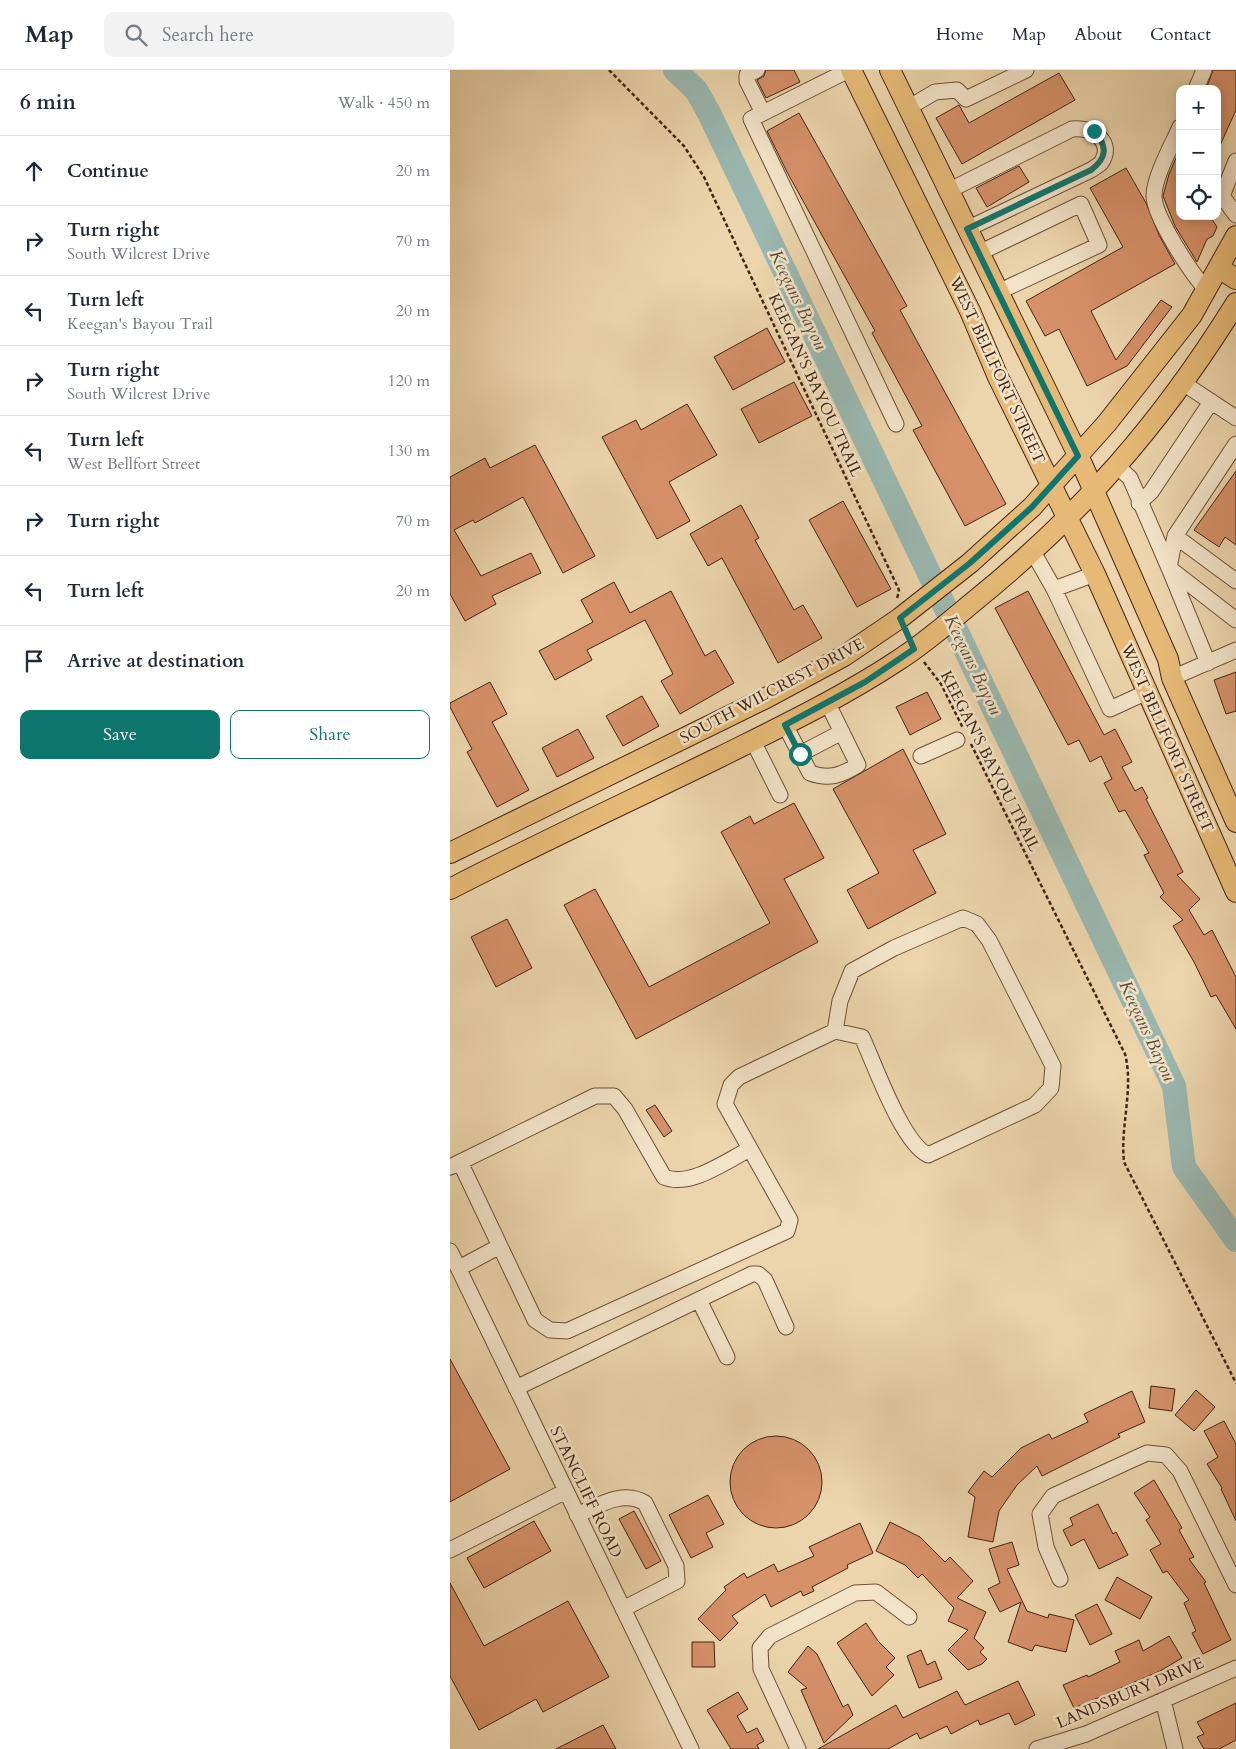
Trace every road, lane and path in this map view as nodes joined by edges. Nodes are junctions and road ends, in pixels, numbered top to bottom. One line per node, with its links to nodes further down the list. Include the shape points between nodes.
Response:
1 (610, 70): 41 (path, KEEGAN'S BAYOU TRAIL, via 684,146 704,177 899,590 895,604)
2 (758, 70): 10 (street, via 747,75 747,81)
3 (850, 70): 7 (street); 17 (main road, WEST BELLFORT STREET)
4 (890, 70): 9 (main road, WEST BELLFORT STREET)
5 (1026, 70): 9 (street, via 966,99 957,90 935,92)
6 (1204, 70): 8 (street)
7 (829, 75): 10 (street)
8 (1198, 85)
9 (908, 108): 13 (main road, WEST BELLFORT STREET)
10 (763, 113): 27 (street, via 752,119)
11 (1179, 130): 21 (street, via 1154,197 1181,256)
12 (1236, 160): 14 (street, via 1222,196)
13 (948, 191): 15 (main road, WEST BELLFORT STREET); 15 (street, via 1072,129 1083,127 1101,138 1104,150 1101,162 1091,170)
14 (1236, 215)
15 (967, 229): 17 (main road); 18 (main road, WEST BELLFORT STREET)
16 (1236, 236): 19 (main road, SOUTH WILCREST DRIVE)
17 (937, 244): 31 (main road, WEST BELLFORT STREET)
18 (979, 253): 22 (main road, WEST BELLFORT STREET); 22 (street, via 1081,204 1099,245)
19 (1219, 268): 20 (main road); 21 (main road, SOUTH WILCREST DRIVE)
20 (1236, 279)
21 (1207, 290): 29 (main road, SOUTH WILCREST DRIVE, via 1192,315)
22 (998, 292): 29 (main road, WEST BELLFORT STREET)
23 (1236, 303): 24 (main road)
24 (1183, 383): 25 (street); 30 (main road)
25 (1211, 402): 26 (street); 33 (street, via 1151,492)
26 (1236, 418)
27 (896, 424)
28 (1236, 444): 35 (street)
29 (1078, 456): 31 (main road, SOUTH WILCREST DRIVE); 32 (main road, WEST BELLFORT STREET)
30 (1118, 467): 32 (main road); 33 (street, via 1130,478)
31 (1051, 485): 34 (main road, WEST BELLFORT STREET); 41 (main road, SOUTH WILCREST DRIVE, via 1032,507 963,568)
32 (1094, 493): 34 (main road); 46 (main road, WEST BELLFORT STREET, via 1168,659)
33 (1139, 503): 37 (street)
34 (1068, 518): 36 (main road, SOUTH WILCREST DRIVE); 38 (main road, WEST BELLFORT STREET)
35 (1175, 536): 37 (street); 39 (street)
36 (1033, 552): 40 (street); 43 (main road, SOUTH WILCREST DRIVE)
37 (1169, 568): 42 (street); 45 (street)
38 (1095, 574): 40 (street); 47 (main road, WEST BELLFORT STREET)
39 (1236, 581)
40 (1054, 588): 47 (street, via 1110,709)
41 (907, 612): 48 (main road, SOUTH WILCREST DRIVE, via 844,656)
42 (1236, 620)
43 (922, 644): 49 (main road, SOUTH WILCREST DRIVE, via 865,682); 52 (path, KEEGAN'S BAYOU TRAIL)
44 (1236, 650): 45 (street)
45 (1208, 663): 46 (street)
46 (1172, 678): 47 (main road); 57 (main road, WEST BELLFORT STREET)
47 (1147, 692): 62 (main road, WEST BELLFORT STREET)
48 (766, 698): 50 (main road); 58 (main road, SOUTH WILCREST DRIVE)
49 (827, 702): 50 (main road, SOUTH WILCREST DRIVE); 51 (street)
50 (783, 726): 53 (main road, SOUTH WILCREST DRIVE); 54 (street)
51 (842, 732): 54 (street); 54 (street, via 858,765 841,775 822,778 810,773)
52 (962, 735): 55 (street); 72 (path, KEEGAN'S BAYOU TRAIL, via 1125,1054 1128,1078 1122,1133 1124,1162)
53 (753, 740): 56 (street); 60 (main road, SOUTH WILCREST DRIVE)
54 (800, 754)
55 (921, 756)
56 (780, 795)
57 (1236, 822)
58 (483, 838): 59 (main road, SOUTH WILCREST DRIVE); 60 (main road)
59 (450, 853)
60 (496, 865): 61 (main road, SOUTH WILCREST DRIVE)
61 (450, 889)
62 (1236, 892)
63 (835, 1030): 63 (street, via 862,1037 906,1134 919,1151 928,1155 1035,1105 1051,1088 1053,1066 989,940 977,924 963,918 894,948 852,971 840,1002); 64 (street, via 740,1077 731,1086 725,1104)
64 (750, 1149): 65 (street, via 688,1180 673,1181 664,1177 625,1109 614,1096 595,1096); 66 (street, via 790,1220 787,1231 567,1331 550,1330 535,1320)
65 (455, 1164): 66 (street)
66 (500, 1246): 68 (street)
67 (450, 1250): 68 (street, STANCLIFF ROAD)
68 (459, 1268): 73 (street, STANCLIFF ROAD)
69 (699, 1300): 70 (street, via 758,1274 765,1280); 71 (street); 73 (street)
70 (786, 1327)
71 (727, 1357)
72 (1236, 1383)
73 (516, 1388): 74 (street, STANCLIFF ROAD)
74 (566, 1491): 75 (street, STANCLIFF ROAD); 76 (street)
75 (577, 1515): 79 (street, STANCLIFF ROAD); 79 (street, via 624,1496 638,1499 645,1503 676,1566 677,1581)
76 (450, 1550)
77 (1060, 1579): 78 (street, via 1046,1547 1040,1514 1053,1496 1147,1453 1166,1455 1180,1471)
78 (1236, 1585)
79 (623, 1609): 83 (street, STANCLIFF ROAD)
80 (909, 1616): 84 (street, via 876,1592 855,1593 770,1636 760,1648 761,1669)
81 (1236, 1668): 82 (street, LANDSBURY DRIVE)
82 (1163, 1700): 85 (street, LANDSBURY DRIVE, via 1086,1734); 86 (street)
83 (691, 1749)
84 (798, 1749)
85 (1037, 1749)
86 (1175, 1749)

